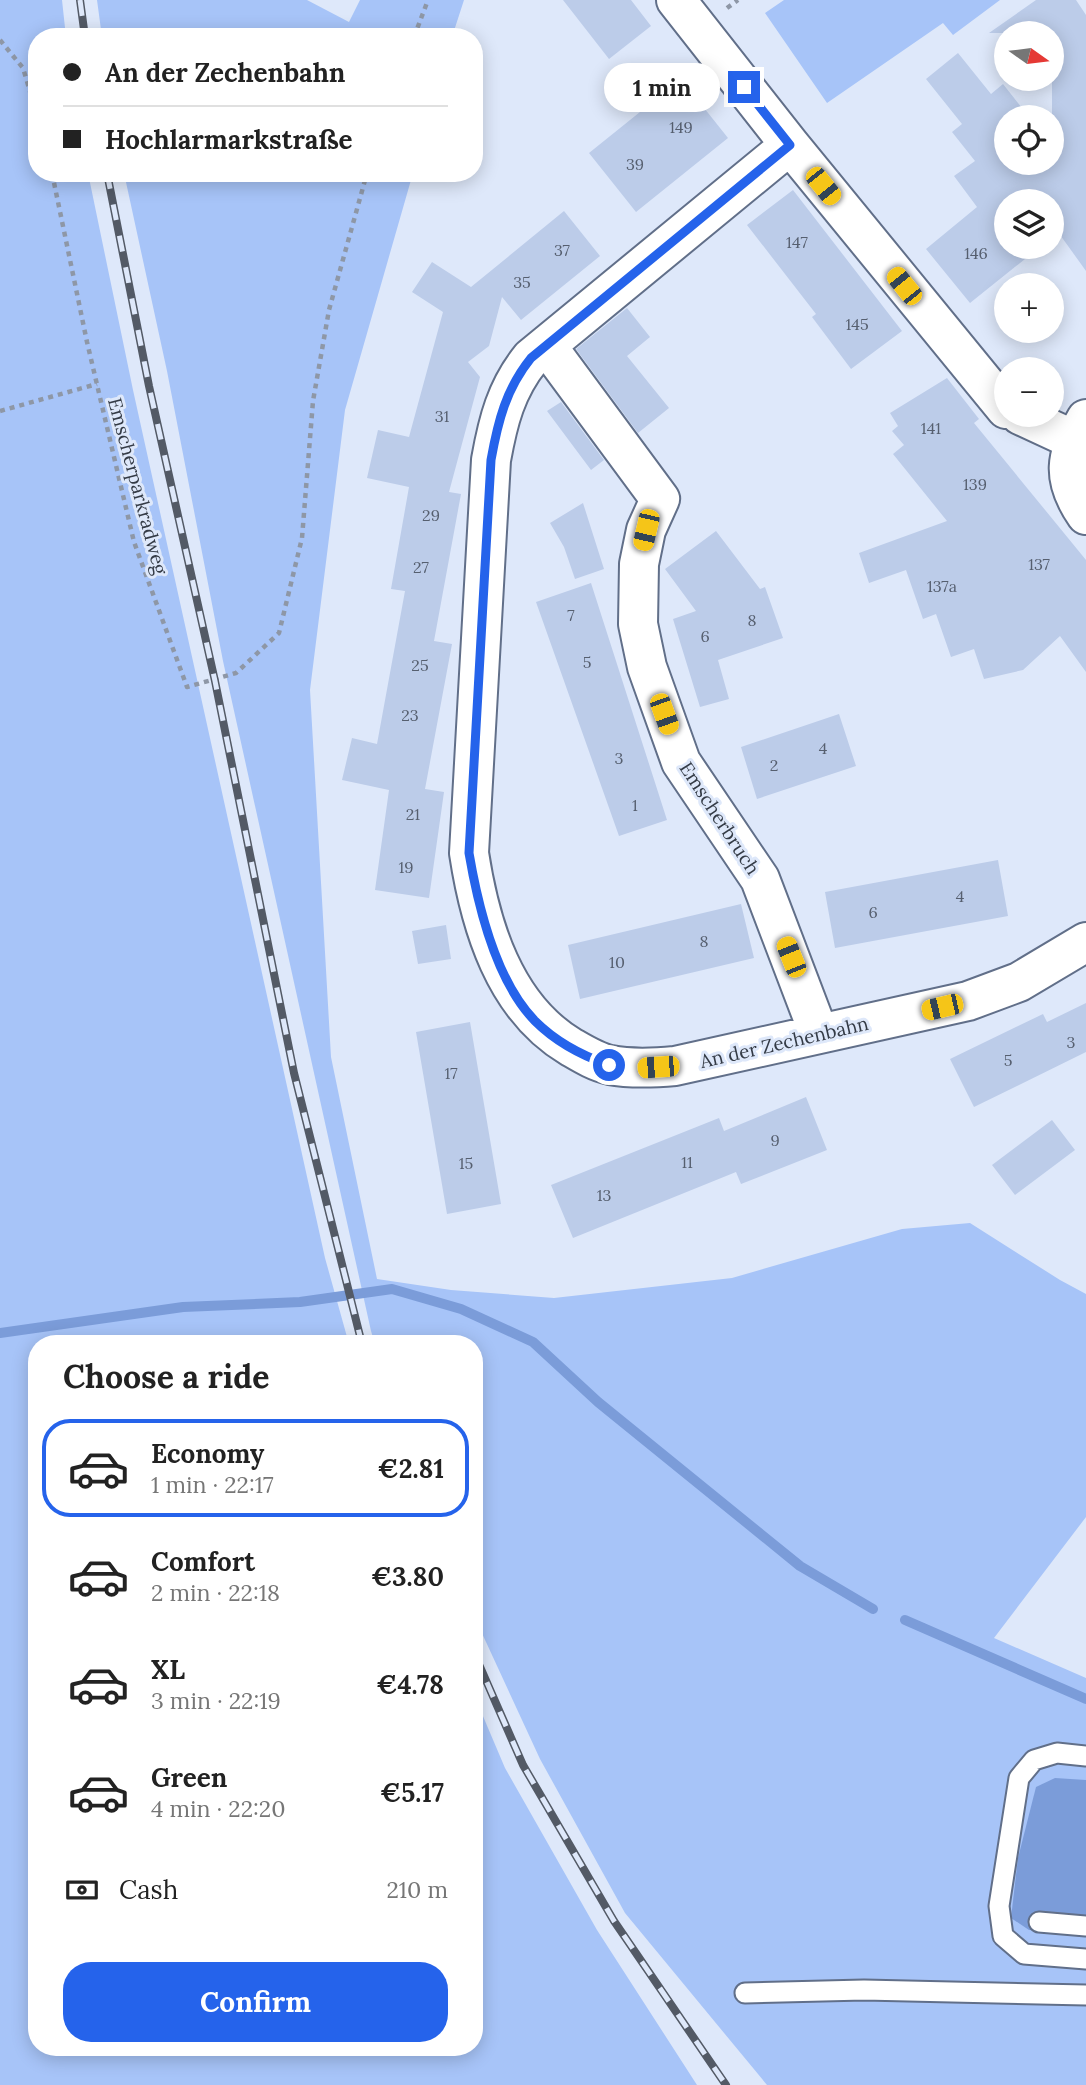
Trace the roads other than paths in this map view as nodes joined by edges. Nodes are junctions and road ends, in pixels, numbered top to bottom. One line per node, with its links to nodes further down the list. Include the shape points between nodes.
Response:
1 (676, 0): 2 (street)
2 (790, 145): 3 (street, An der Zechenbahn); 4 (street)
3 (547, 346): 8 (street, Emscherbruch, via 660,499 646,530 639,564 638,624 647,667 681,762 760,879); 8 (street, An der Zechenbahn, via 516,377 504,403 491,460 469,853 482,915 496,953 535,1021 570,1046 609,1065 675,1066)
4 (994, 394)
5 (1080, 429): 6 (street, via 1068,458 1068,473)
6 (1086, 515)
7 (1086, 942): 8 (street, An der Zechenbahn, via 1019,982 968,1001)
8 (819, 1034)
9 (1086, 1756): 12 (lane, via 1057,1753 1034,1760 1019,1778 999,1906 1003,1936 1024,1954)
10 (1039, 1922): 11 (lane)
11 (1086, 1926)
12 (1086, 1959)
13 (745, 1993): 14 (lane, via 864,1990)
14 (1086, 1995)

